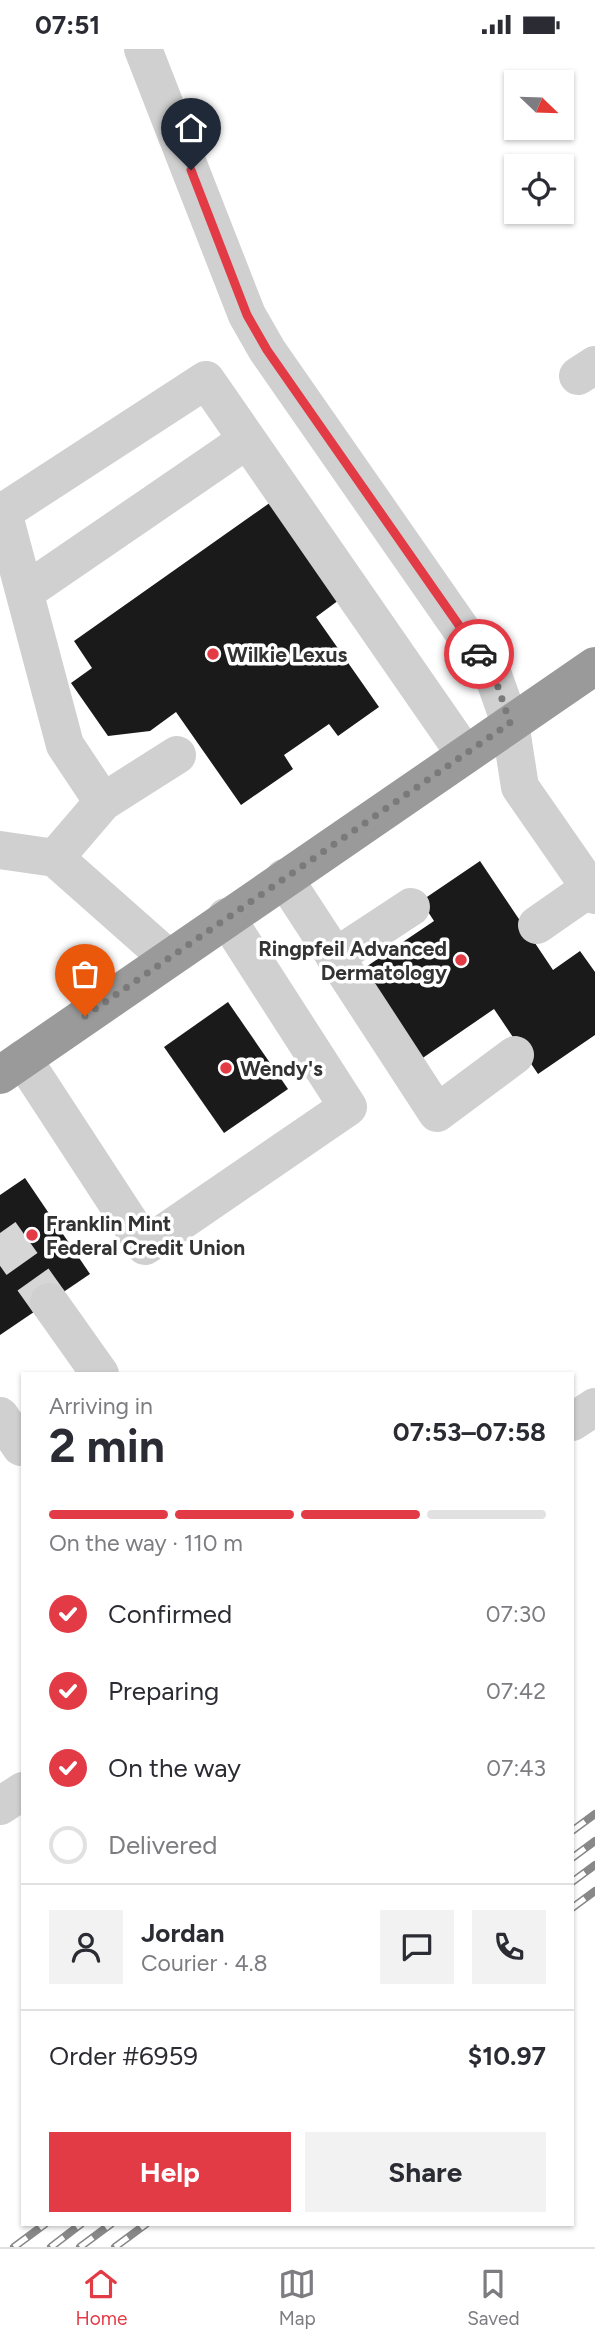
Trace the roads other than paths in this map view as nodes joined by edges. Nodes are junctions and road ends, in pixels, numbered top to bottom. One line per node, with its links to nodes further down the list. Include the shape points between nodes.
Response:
1 (143, 49): 5 (street, via 247,315 494,675)
2 (247, 440): 3 (street); 3 (street, via 206,380 3,512); 6 (street)
3 (24, 592): 8 (street, via 65,745)
4 (595, 666): 5 (highway)
5 (510, 723): 6 (highway); 12 (street, via 520,787)
6 (465, 754): 11 (highway)
7 (177, 755): 8 (street)
8 (103, 802): 10 (street)
9 (0, 850): 10 (street)
10 (55, 858): 17 (street)
11 (284, 878): 14 (highway); 16 (street)
12 (592, 892): 15 (street)
13 (411, 907): 16 (street)
14 (226, 917): 17 (highway); 19 (street, via 348,1107 145,1246)
15 (537, 925)
16 (335, 957): 18 (street, via 437,1113)
17 (168, 958): 19 (highway)
18 (515, 1055)
19 (11, 1067)
20 (49, 1302): 21 (street)
21 (99, 1372)
22 (595, 1407): 24 (street)
23 (0, 1416): 25 (street)
24 (574, 1421)
25 (15, 1451)
26 (21, 1792): 27 (street)
27 (0, 1806)

